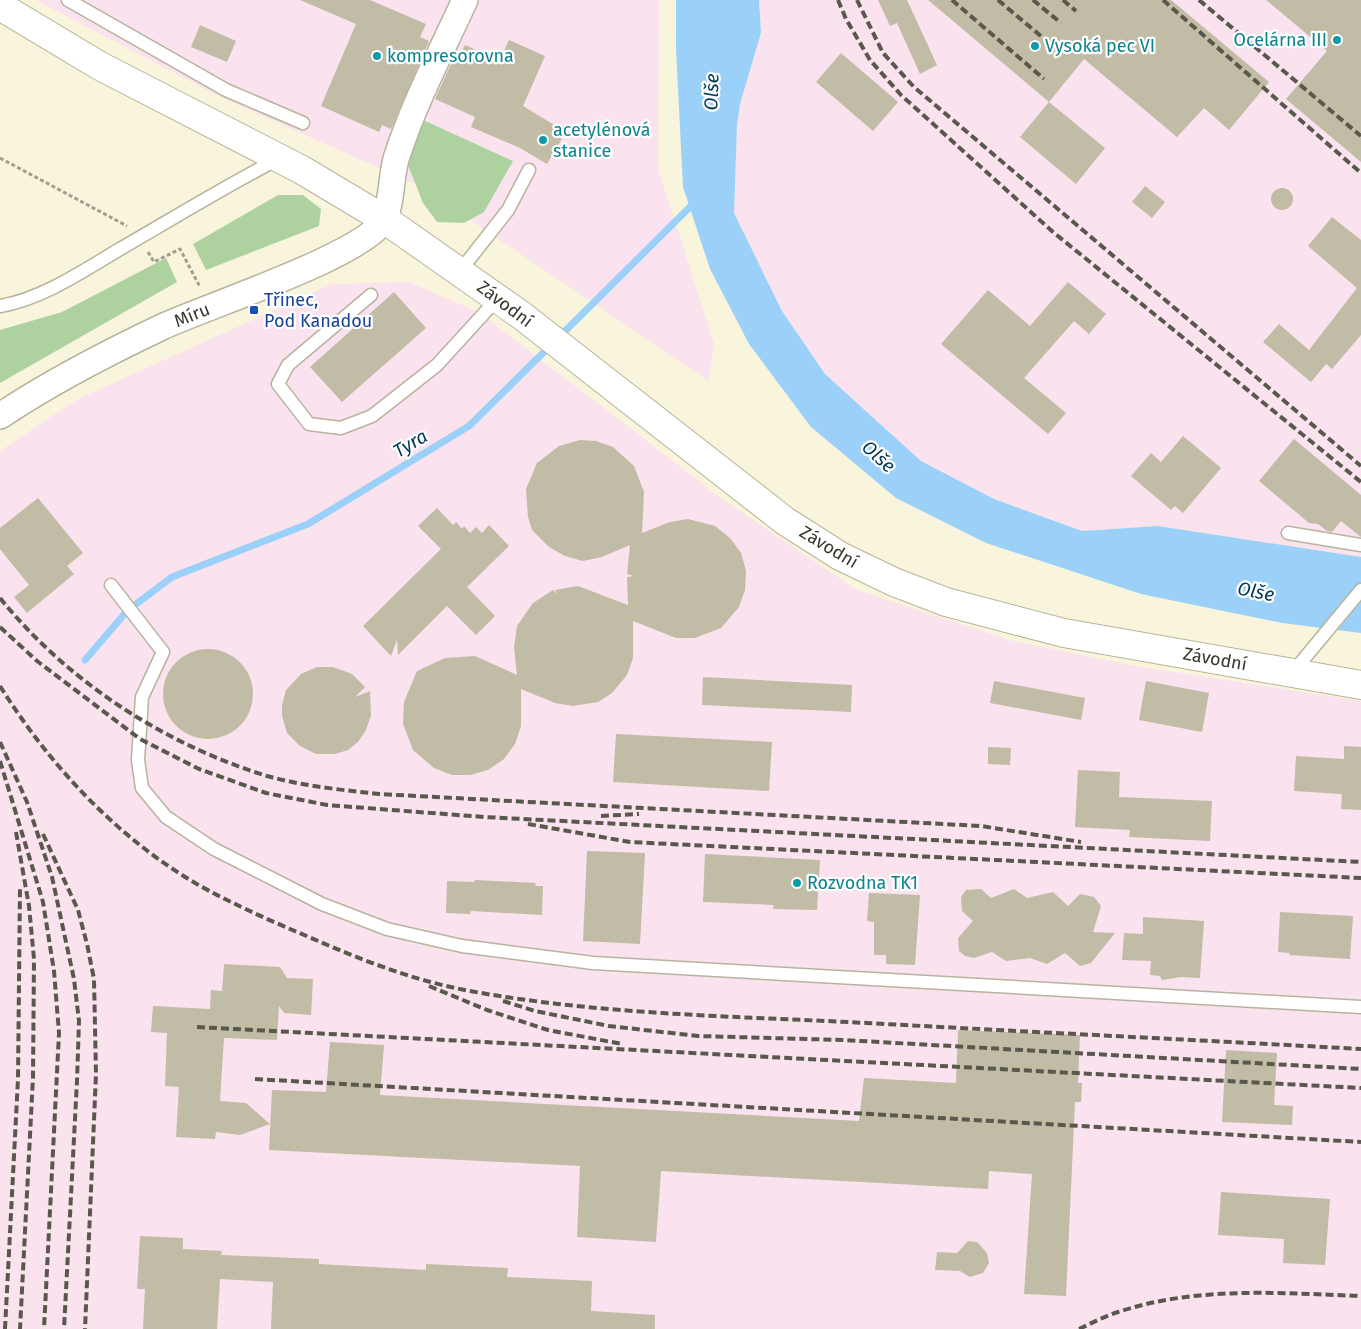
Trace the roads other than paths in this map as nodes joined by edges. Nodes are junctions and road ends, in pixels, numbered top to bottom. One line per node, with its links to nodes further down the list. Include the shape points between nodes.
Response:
1 (68, 0): 4 (lane, via 226,90)
2 (465, 0): 7 (street, via 407,129 396,160)
3 (0, 6): 5 (street, Závodní, via 100,66)
4 (303, 123)
5 (278, 158): 7 (street, Závodní); 11 (lane, via 142,239 20,303)
6 (529, 170): 8 (lane, via 508,210)
7 (384, 219): 8 (street, Závodní); 12 (street, Míru, via 373,232 352,246 163,326 37,392)
8 (460, 271): 10 (street, Závodní)
9 (371, 295): 10 (lane, via 288,365 278,384 309,424 341,428 372,416 437,365)
10 (498, 298): 17 (street, Závodní, via 785,521 840,556 894,582 946,602 1064,632)
11 (0, 306)
12 (0, 416)
13 (1288, 533): 14 (lane)
14 (1361, 545)
15 (111, 585): 19 (lane, via 163,652 142,697 138,760 142,788 166,817 214,849 322,904 387,929 462,946 592,963)
16 (1361, 590): 17 (lane)
17 (1300, 663): 18 (street, Závodní)
18 (1361, 685)
19 (1361, 1007)

